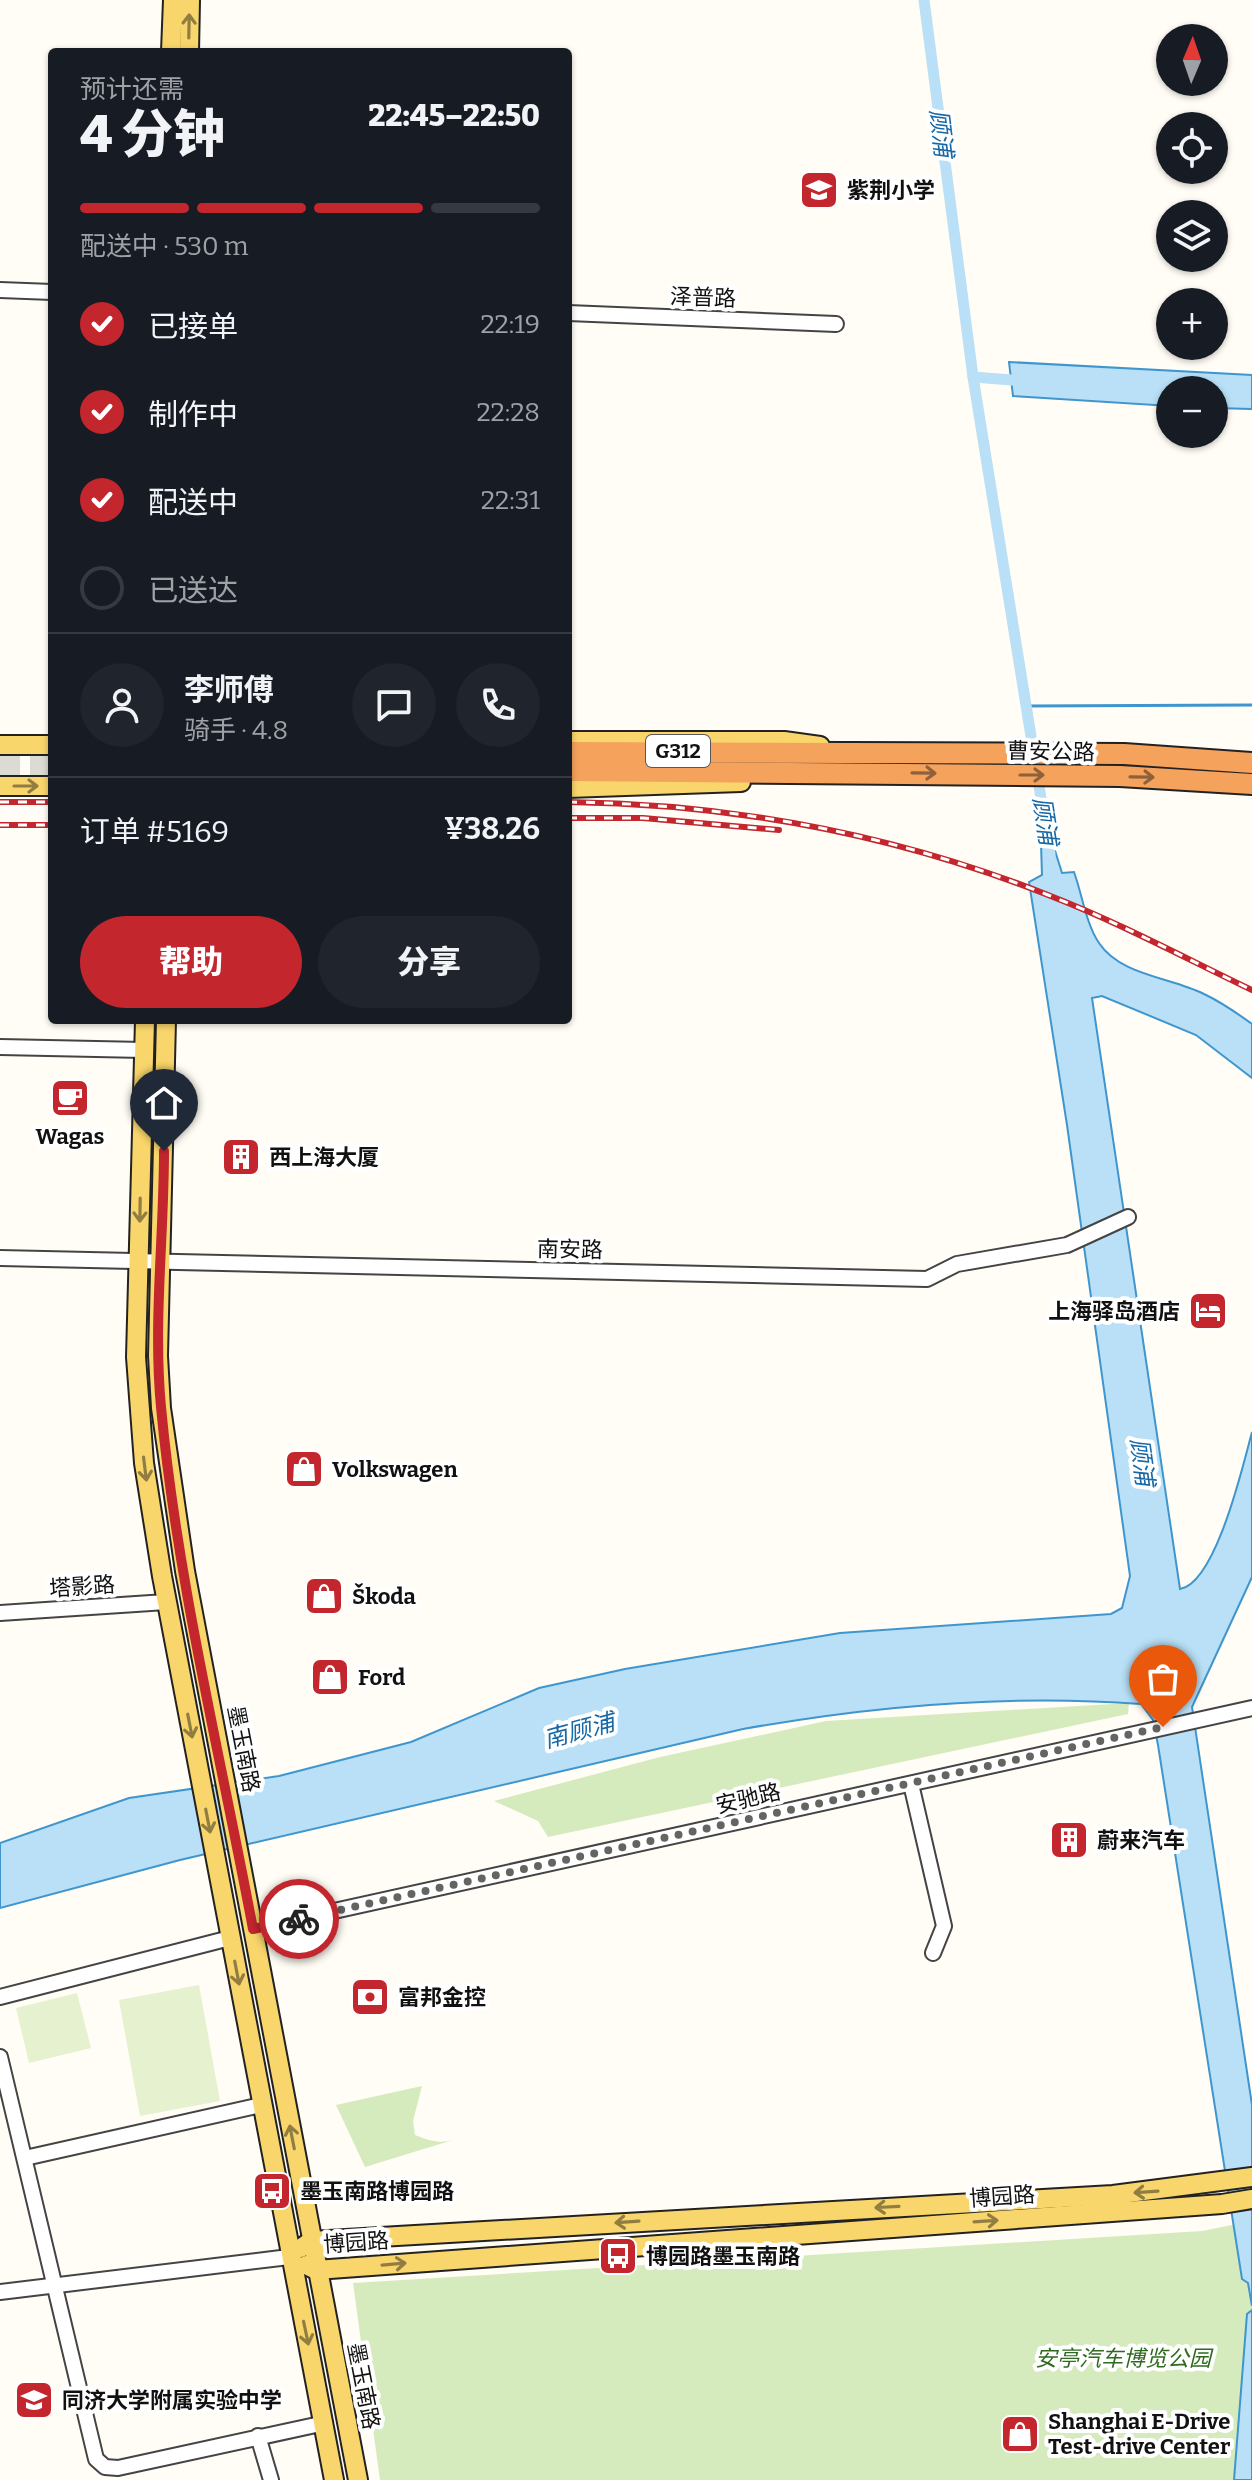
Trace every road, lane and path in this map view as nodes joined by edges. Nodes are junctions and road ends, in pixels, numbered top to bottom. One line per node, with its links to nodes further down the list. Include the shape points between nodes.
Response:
1 (173, 0): 3 (main road)
2 (190, 0): 4 (main road, one-way to 2)
3 (171, 48)
4 (189, 48)
5 (0, 290): 6 (street)
6 (48, 292)
7 (572, 313): 8 (street, 泽普路)
8 (836, 324)
9 (572, 741): 12 (main road, 曹安公路, via 784,741)
10 (0, 745): 11 (main road)
11 (47, 745)
12 (851, 751): 13 (highway, 曹安公路 / G312); 14 (highway, 曹安公路 / G312, via 1181,755)
13 (572, 752)
14 (1252, 763)
15 (572, 771): 16 (highway, 曹安公路 / G312)
16 (849, 772): 17 (highway, 曹安公路 / G312, one-way to 17, via 1176,777); 20 (main road, 曹安公路, via 781,781)
17 (1252, 784)
18 (0, 786): 19 (main road, one-way to 19)
19 (48, 786)
20 (572, 788)
21 (145, 1024): 24 (main road, 墨玉南路)
22 (166, 1024): 28 (main road, 墨玉南路)
23 (0, 1047): 24 (street)
24 (144, 1050): 27 (main road, 墨玉南路, one-way to 27)
25 (1128, 1217): 28 (street, 南安路, via 1081,1240 957,1264 927,1279)
26 (0, 1258): 27 (street, 南安路)
27 (138, 1261): 28 (street, 南安路); 29 (main road, 墨玉南路, one-way to 29, via 138,1407)
28 (160, 1261): 33 (main road, 墨玉南路, via 163,1421 185,1571)
29 (166, 1602): 30 (street, 塔影路); 34 (main road, 墨玉南路, one-way to 34)
30 (0, 1613)
31 (1252, 1708): 32 (street, 安驰路)
32 (911, 1784): 33 (street, 安驰路); 35 (street, via 944,1926)
33 (253, 1929): 42 (main road, 墨玉南路, one-way to 33)
34 (230, 1938): 36 (street); 38 (main road, 墨玉南路, one-way to 38)
35 (933, 1953)
36 (0, 1997)
37 (0, 2057): 39 (street)
38 (261, 2105): 39 (street); 43 (main road, 墨玉南路)
39 (25, 2158): 45 (street)
40 (1252, 2177): 42 (main road, 博园路, one-way to 42, via 1113,2195)
41 (1252, 2199): 44 (main road, 博园路, one-way to 41)
42 (311, 2241): 43 (main road, 博园路); 44 (main road, 墨玉南路)
43 (289, 2257): 44 (main road, 博园路); 45 (street); 47 (main road, 墨玉南路, one-way to 47)
44 (316, 2270): 51 (main road, 墨玉南路)
45 (56, 2284): 46 (street); 48 (street, via 91,2446 105,2467)
46 (0, 2292)
47 (325, 2423): 48 (street); 50 (main road, 墨玉南路)
48 (258, 2436): 49 (street)
49 (271, 2480)
50 (334, 2480)
51 (358, 2480)

